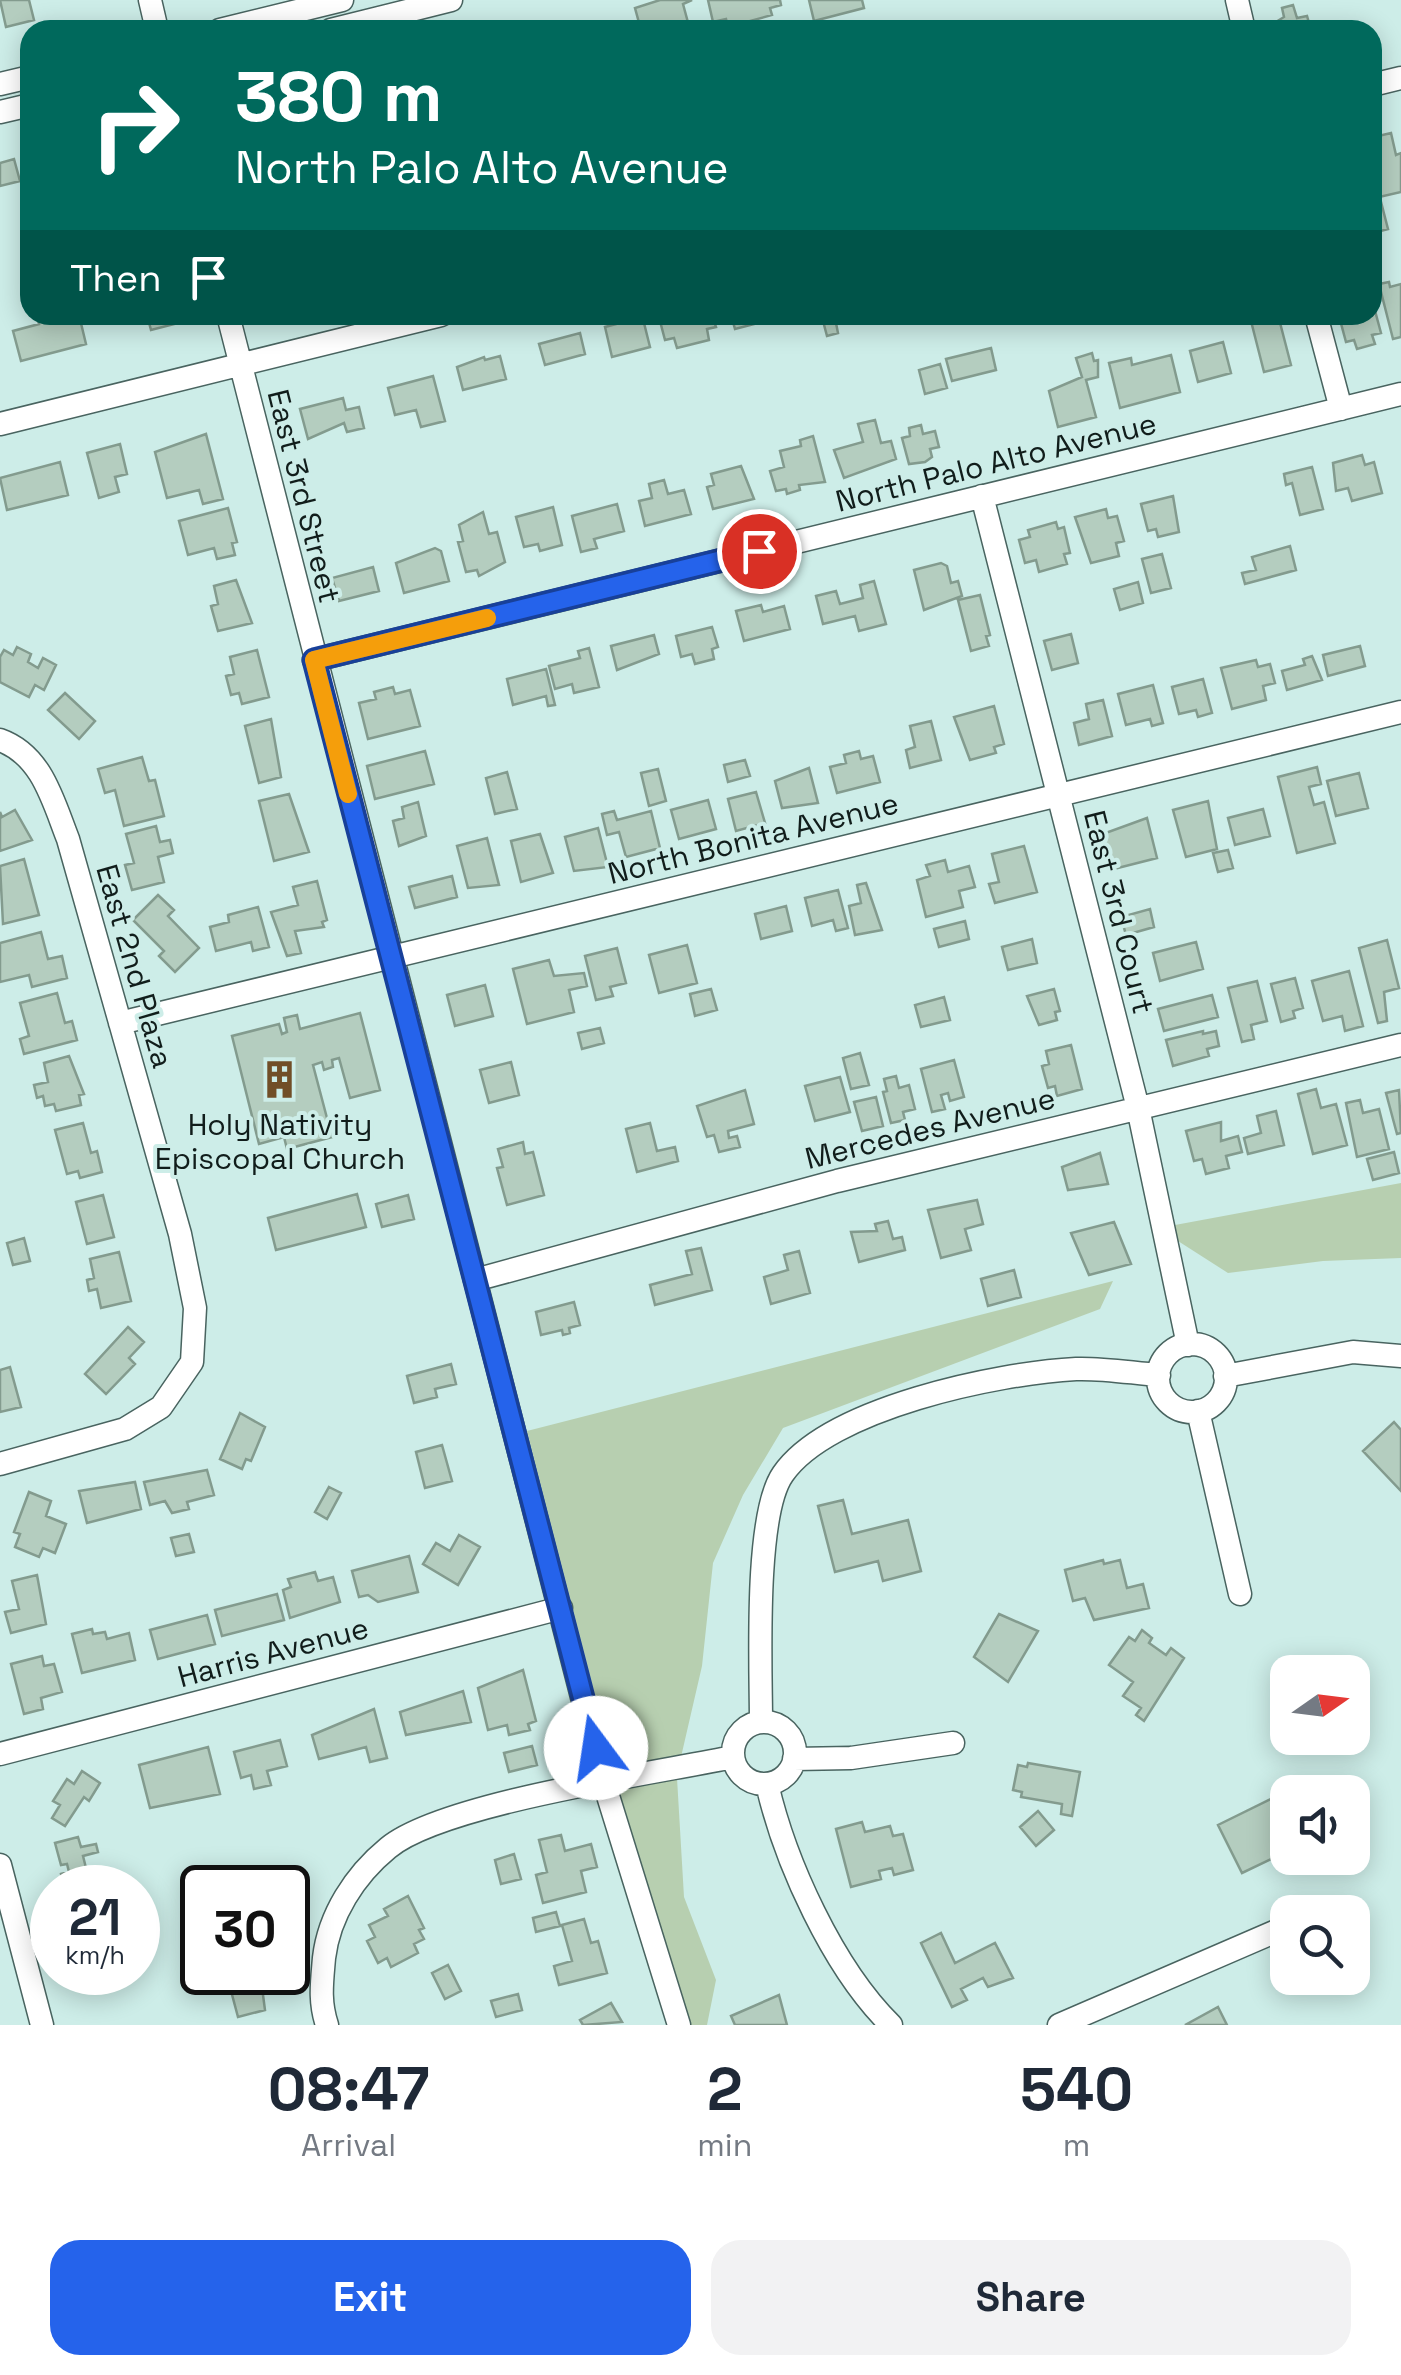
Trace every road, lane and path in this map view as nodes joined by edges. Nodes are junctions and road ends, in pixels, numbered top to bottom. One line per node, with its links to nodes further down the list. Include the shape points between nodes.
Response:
1 (342, 0): 3 (street)
2 (452, 0): 4 (street)
3 (261, 20)
4 (371, 20)
5 (230, 325): 8 (street, East 3rd Street)
6 (401, 325): 8 (street)
7 (1319, 325): 10 (street)
8 (240, 365): 11 (street); 13 (street, East 3rd Street)
9 (1401, 394): 10 (street, North Palo Alto Avenue)
10 (1341, 409): 12 (street, North Palo Alto Avenue)
11 (0, 424)
12 (982, 496): 13 (street, North Palo Alto Avenue); 16 (street, East 3rd Court)
13 (314, 660): 17 (street, East 3rd Street)
14 (1401, 712): 16 (street, North Bonita Avenue)
15 (0, 740): 18 (street, East 2nd Plaza, via 13,744 44,776)
16 (1058, 794): 17 (street, North Bonita Avenue); 20 (street, East 3rd Court)
17 (390, 958): 18 (street, North Bonita Avenue); 21 (street, East 3rd Street)
18 (120, 1023): 27 (street, East 2nd Plaza, via 180,1234 195,1308 192,1362 161,1407 125,1429)
19 (1401, 1045): 20 (street, Mercedes Avenue)
20 (1138, 1108): 21 (street, Mercedes Avenue, via 837,1181); 22 (street, East 3rd Court)
21 (476, 1280): 29 (street, East 3rd Street)
22 (1188, 1345): 24 (street, via 1172,1350); 25 (street, via 1215,1354)
23 (1401, 1356): 25 (street, via 1353,1352)
24 (1159, 1375): 26 (street, via 1168,1402); 30 (street, via 1020,1373 858,1417 813,1446 781,1476 766,1537)
25 (1225, 1376): 26 (street, via 1216,1401)
26 (1198, 1411): 28 (street)
27 (0, 1464)
28 (1240, 1594)
29 (561, 1608): 32 (street, Harris Avenue); 35 (street, East 3rd Street)
30 (761, 1722): 33 (street, via 737,1738); 34 (street, via 788,1734)
31 (953, 1743): 34 (street, via 852,1758)
32 (0, 1754)
33 (733, 1757): 35 (street); 36 (street, via 741,1774)
34 (794, 1758): 36 (street, via 788,1773)
35 (604, 1783): 40 (street, via 452,1817 390,1846 356,1881 326,1941 320,2003); 41 (street, East 3rd Street)
36 (767, 1784): 42 (street, via 777,1826 838,1955)
37 (0, 1864): 39 (street)
38 (1270, 1934): 43 (street)
39 (42, 2025)
40 (326, 2025)
41 (679, 2025)
42 (891, 2025)
43 (1059, 2025)

